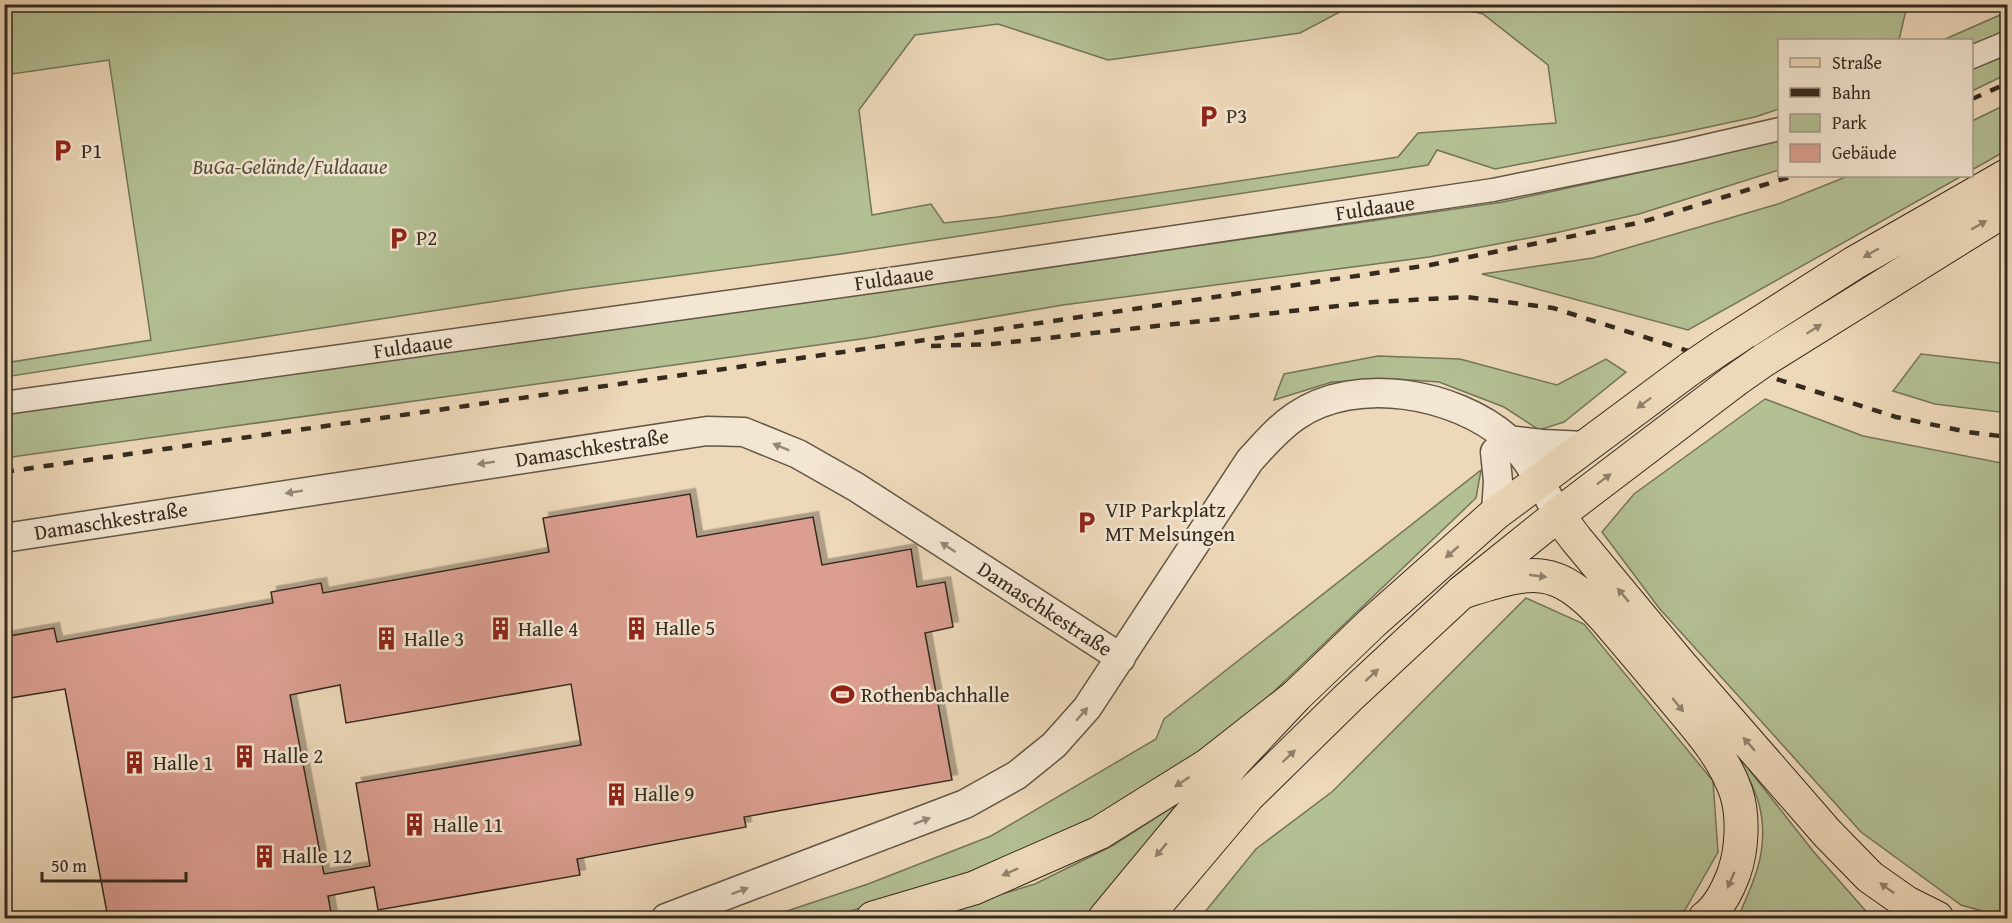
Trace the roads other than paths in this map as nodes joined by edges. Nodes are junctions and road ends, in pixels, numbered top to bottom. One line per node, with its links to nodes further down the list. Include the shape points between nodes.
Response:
1 (2007, 42): 2 (street)
2 (1973, 56)
3 (1778, 129): 6 (street, Fuldaaue, via 1493,190)
4 (2007, 175): 8 (main road, one-way to 8, bridge, via 1854,263 1722,347)
5 (2007, 208): 11 (main road, one-way to 5, bridge, via 1764,360)
6 (4, 403)
7 (1501, 446): 8 (street, Damaschkestraße); 9 (street, Damaschkestraße); 10 (street); 14 (street, Damaschkestraße, via 1404,394 1366,393 1322,403 1296,415 1250,460)
8 (1586, 446): 9 (main road)
9 (1535, 484): 10 (main road); 11 (street, Damaschkestraße)
10 (1496, 513): 15 (main road, one-way to 15)
11 (1558, 515): 13 (main road); 21 (main road, one-way to 11, via 1870,877 1827,834)
12 (4, 538): 14 (street, Damaschkestraße, one-way to 12, via 856,487 798,454 744,432 707,430)
13 (1462, 592): 19 (main road, one-way to 13, via 1248,796); 20 (main road, one-way to 20, via 1525,574 1569,584 1588,598 1712,746 1737,795 1740,838 1738,861 1730,883)
14 (1121, 658): 16 (street, Damaschkestraße, one-way to 14, via 965,804 1017,775 1054,745 1087,708)
15 (1296, 696): 17 (main road, one-way to 17, via 1208,765 1099,833 974,888); 18 (main road, one-way to 18, via 1235,761)
16 (666, 918)
17 (873, 918)
18 (1105, 918)
19 (1145, 918)
20 (1705, 918)
21 (1937, 918)

